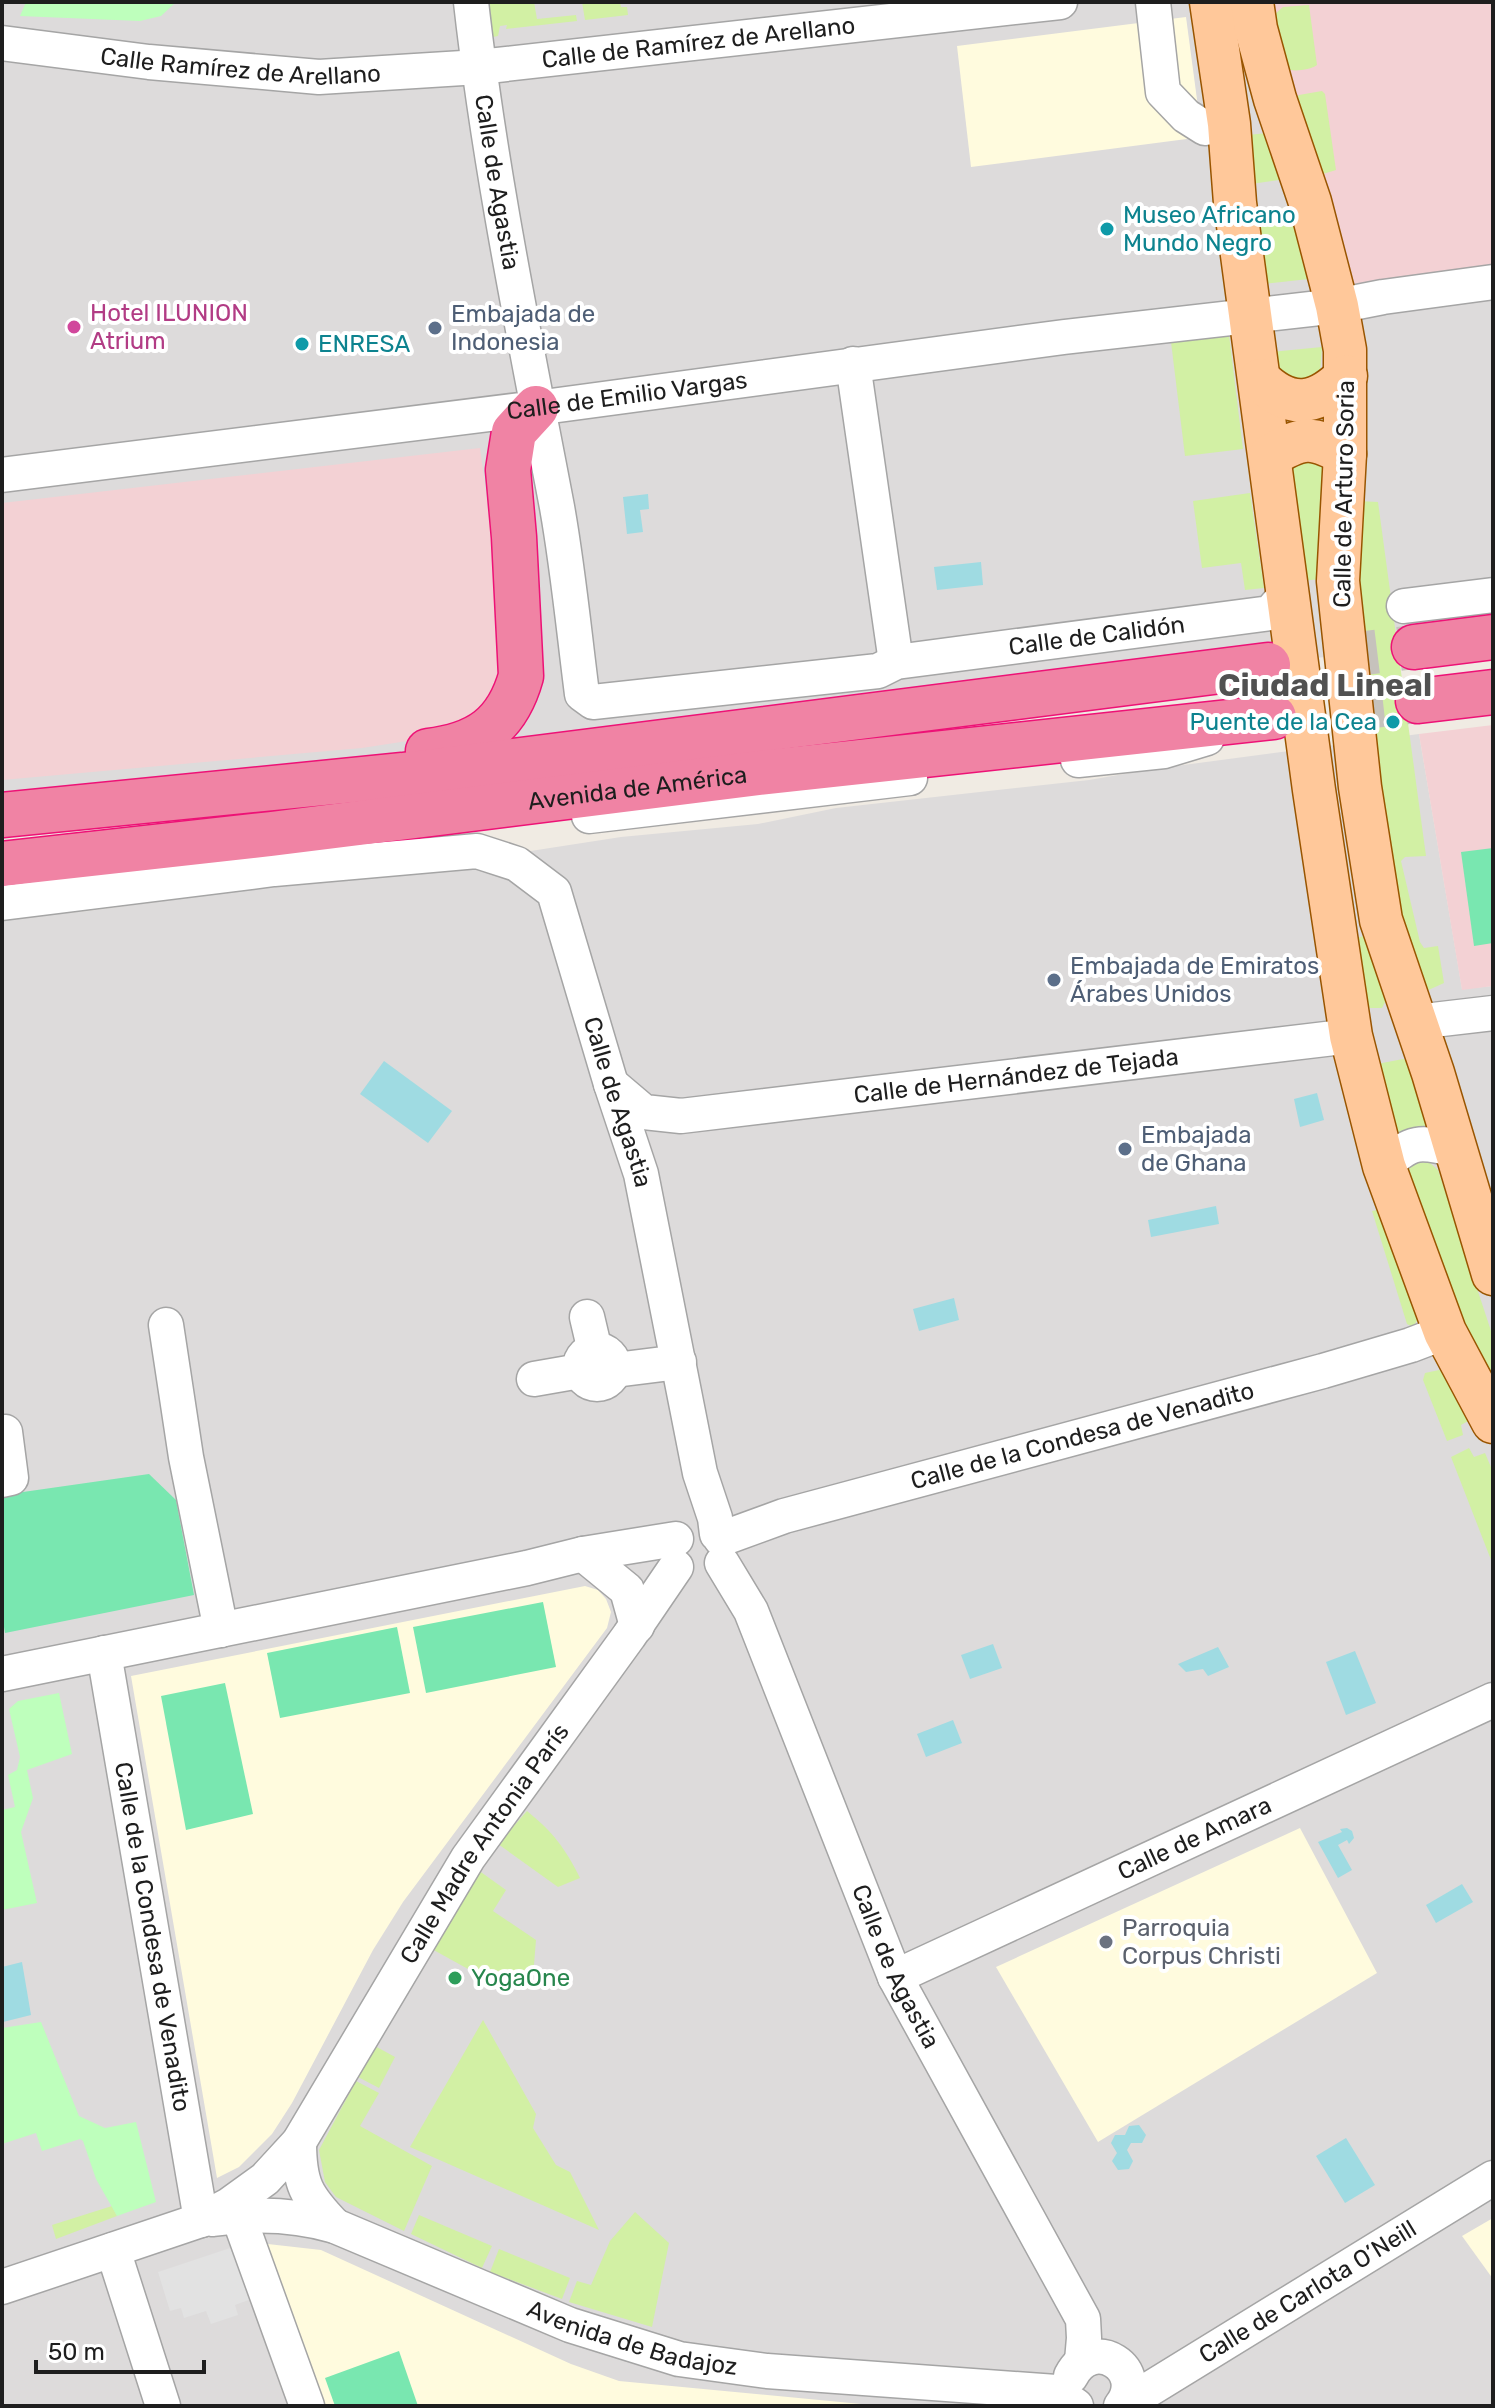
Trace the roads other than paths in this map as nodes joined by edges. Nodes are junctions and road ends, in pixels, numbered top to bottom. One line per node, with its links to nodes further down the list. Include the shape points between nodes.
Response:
1 (471, 2): 8 (street, Calle de Agastia)
2 (1060, 2): 6 (street, Calle de Ramírez de Arellano)
3 (1153, 2): 10 (street, via 1163,92 1205,128)
4 (1211, 2): 10 (main road)
5 (1252, 2): 9 (main road, Calle de Arturo Soria)
6 (976, 7): 8 (street, Calle de Ramírez de Arellano)
7 (2, 43): 8 (street, Calle Ramírez de Arellano, via 319,77)
8 (479, 67): 17 (street, Calle de Agastia)
9 (1275, 99): 10 (main road, via 1252,125); 12 (main road, Calle de Arturo Soria)
10 (1229, 124): 13 (main road)
11 (1493, 282): 12 (street)
12 (1337, 306): 13 (street); 15 (main road, Calle de Arturo Soria)
13 (1251, 316): 14 (street, Calle de Emilio Vargas); 16 (main road)
14 (853, 364): 17 (street, Calle de Emilio Vargas); 25 (street)
15 (1346, 376): 16 (main road, via 1317,399 1291,400); 18 (main road, Calle de Arturo Soria)
16 (1260, 380): 19 (main road)
17 (536, 408): 20 (street, Calle de Emilio Vargas); 28 (street, Calle de Agastia, via 557,510); 31 (highway, via 514,432 508,470 521,676 501,720 481,736 449,748 312,765)
18 (1345, 454): 19 (main road, via 1308,439); 36 (main road, Calle de Arturo Soria, via 1338,581 1360,787)
19 (1270, 456): 21 (main road)
20 (2, 475)
21 (1288, 592): 25 (street, Calle de Calidón, via 1270,613); 37 (main road)
22 (1493, 595): 23 (street)
23 (1409, 627): 24 (highway)
24 (1493, 637)
25 (896, 662): 28 (street, Calle de Calidón, via 878,671 675,695 593,702)
26 (1268, 665): 31 (highway, Avenida de América)
27 (1493, 692): 29 (highway)
28 (582, 694)
29 (1418, 701)
30 (1274, 717): 33 (highway, Avenida de América); 34 (street, via 1164,751 410,838)
31 (252, 790): 32 (highway, Avenida de América)
32 (2, 815)
33 (2, 864)
34 (274, 869): 35 (street); 41 (street, Calle de Agastia, via 477,851 517,864 554,892)
35 (2, 903)
36 (1381, 920): 37 (street); 39 (main road, Calle de Arturo Soria)
37 (1334, 927): 40 (main road)
38 (1493, 1013): 39 (street)
39 (1416, 1022): 40 (main road); 43 (main road, Calle de Arturo Soria)
40 (1351, 1036): 42 (street, Calle de Hernández de Tejada); 44 (main road)
41 (611, 1084): 42 (street, Calle de Hernández de Tejada, via 644,1112); 45 (street, Calle de Agastia)
42 (681, 1116): 45 (street, via 649,1142 639,1161)
43 (1455, 1150): 44 (street, via 1428,1143 1403,1148); 46 (main road, Calle de Arturo Soria)
44 (1384, 1166): 49 (main road)
45 (641, 1174): 50 (street, Calle de Agastia)
46 (1493, 1274)
47 (587, 1317): 51 (street)
48 (166, 1325): 59 (street)
49 (1445, 1332): 53 (main road); 56 (street, Calle de la Condesa de Venadito, via 1323,1371 761,1523)
50 (679, 1362): 51 (street); 56 (street, Calle de Agastia, via 700,1473)
51 (603, 1364): 52 (street)
52 (534, 1379)
53 (1493, 1422)
54 (3, 1433): 55 (street)
55 (7, 1479)
56 (696, 1547): 57 (street, Calle de la Condesa de Venadito); 58 (street, Calle Madre Antonia París); 63 (street, Calle de Agastia, via 751,1611)
57 (583, 1554): 58 (street, via 627,1590); 59 (street, Calle de la Condesa de Venadito)
58 (637, 1626): 64 (street, Calle Madre Antonia París, via 468,1858)
59 (221, 1630): 60 (street, Calle de la Condesa de Venadito)
60 (104, 1653): 61 (street, Calle de la Condesa de Venadito); 67 (street, Calle de la Condesa de Venadito)
61 (2, 1674)
62 (1493, 1700): 63 (street, Calle de Amara)
63 (895, 1977): 71 (street, Calle de Agastia, via 1083,2319)
64 (302, 2136): 67 (street, Avenida de Badajoz, via 265,2179); 68 (street, via 299,2172 316,2206)
65 (1493, 2178): 72 (street, Calle de Carlota O’Neill)
66 (238, 2215): 67 (street, Avenida de Badajoz); 68 (street, Avenida de Badajoz); 74 (street)
67 (201, 2220): 69 (street, Avenida de Badajoz)
68 (335, 2226): 71 (street, Avenida de Badajoz, via 570,2325 679,2359 767,2371)
69 (113, 2250): 70 (street, Avenida de Badajoz); 73 (street)
70 (2, 2287)
71 (1072, 2390): 72 (street, Avenida de Badajoz, via 1090,2357 1107,2357 1115,2361)
72 (1130, 2397)
73 (163, 2406)
74 (307, 2406)

